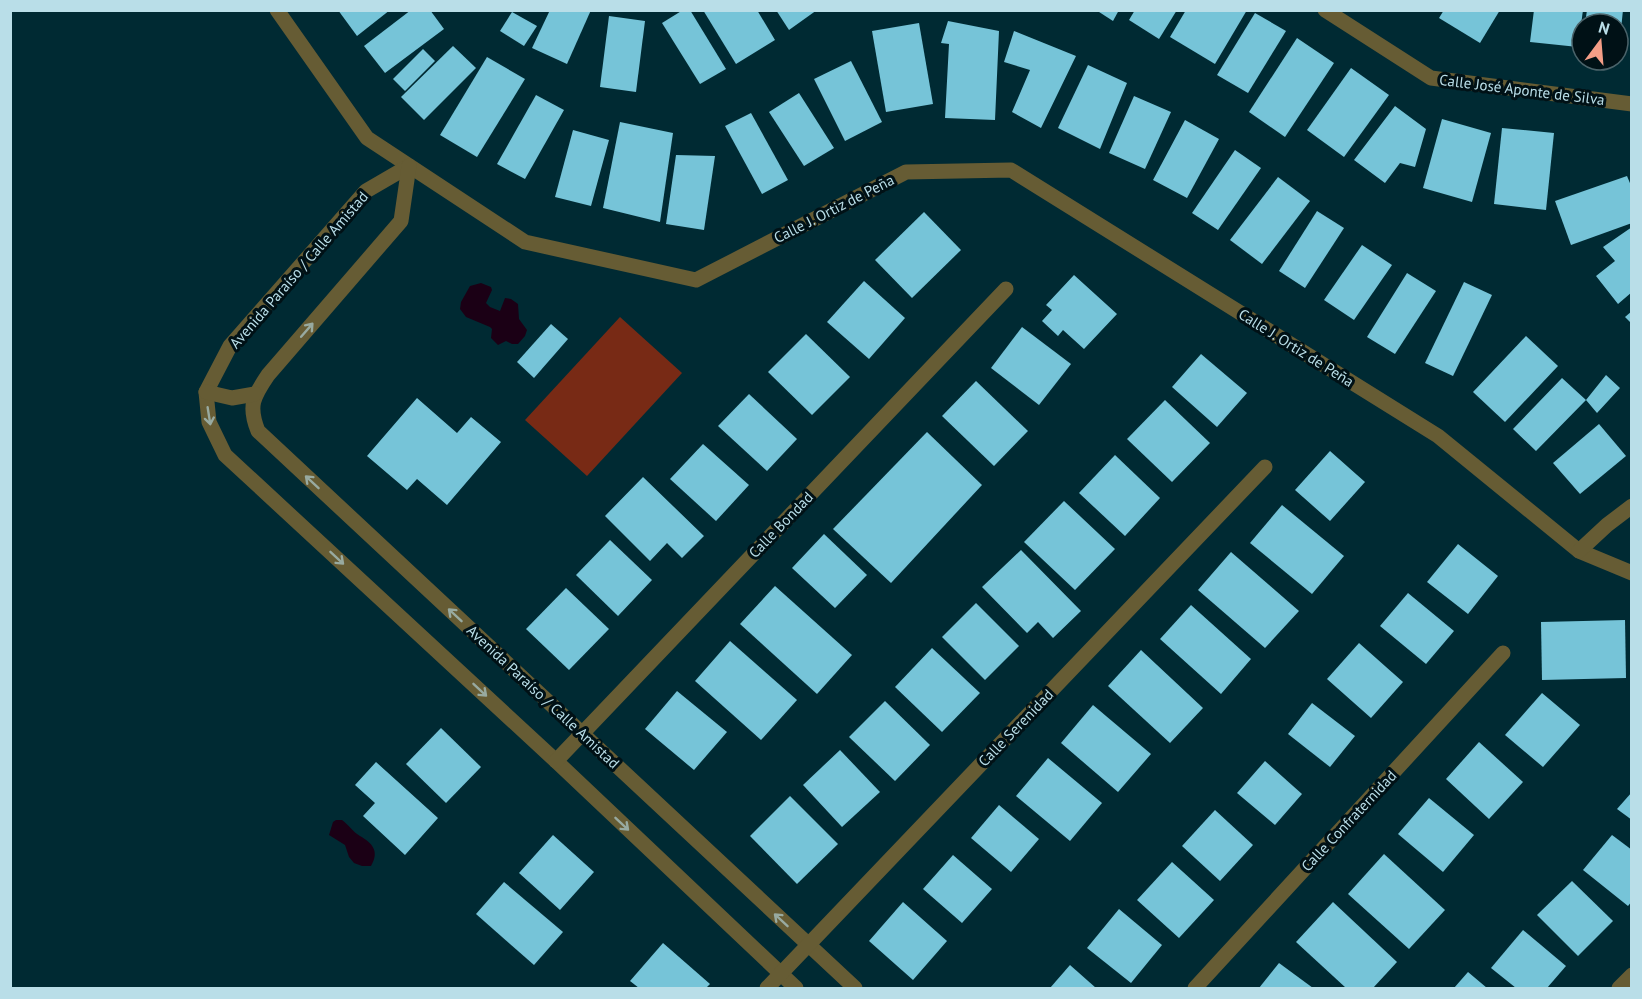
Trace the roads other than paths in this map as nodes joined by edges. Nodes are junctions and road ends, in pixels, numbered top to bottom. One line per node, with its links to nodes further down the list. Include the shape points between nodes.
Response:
1 (276, 10): 4 (street, Calle J. Ortiz de Peña, via 367,138)
2 (1325, 10): 3 (street, Calle José Aponte de Silva, via 1431,78)
3 (1632, 104)
4 (409, 166): 6 (street, Avenida Paraíso / Calle Amistad, via 366,191 230,346); 7 (street, one-way to 4, via 401,221); 10 (street, Calle J. Ortiz de Peña, via 525,242 696,280 906,172 1011,170 1438,436)
5 (1006, 289): 13 (street, Calle Bondad)
6 (206, 392): 7 (street, via 232,398); 14 (street, one-way to 14, via 208,422 225,455)
7 (255, 394): 13 (street, Avenida Paraíso / Calle Amistad, one-way to 7, via 258,431 252,416)
8 (1264, 467): 15 (street, Calle Serenidad)
9 (1632, 506): 10 (street)
10 (1579, 551): 11 (street, Calle J. Ortiz de Peña)
11 (1632, 573)
12 (1503, 653): 21 (street, Calle Confraternidad)
13 (582, 734): 14 (street, Calle Bondad); 15 (street, Avenida Paraíso / Calle Amistad, one-way to 13)
14 (556, 761): 16 (street, one-way to 16)
15 (808, 946): 16 (street, Calle Serenidad); 20 (street, Avenida Paraíso / Calle Amistad)
16 (781, 974): 18 (street, Calle Serenidad); 19 (street)
17 (1632, 975): 22 (street)
18 (767, 988)
19 (796, 988)
20 (855, 988)
21 (1194, 988)
22 (1619, 988)

